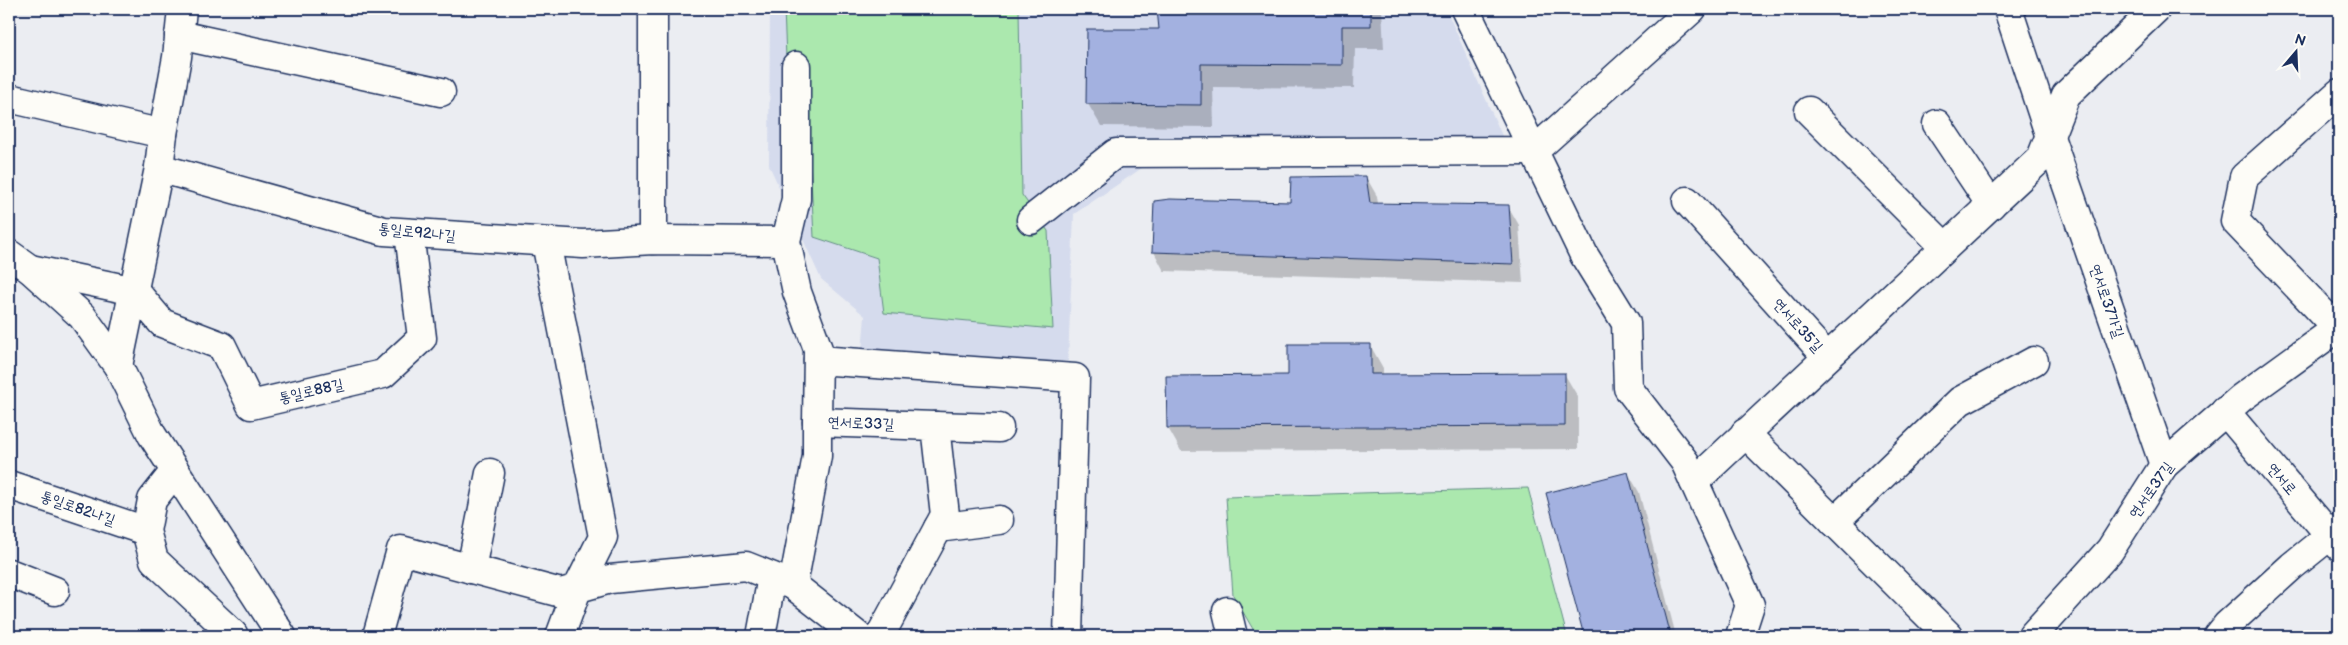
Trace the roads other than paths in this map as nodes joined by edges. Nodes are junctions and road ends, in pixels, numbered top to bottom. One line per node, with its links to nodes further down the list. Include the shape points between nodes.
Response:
1 (653, 9): 21 (street)
2 (1465, 9): 15 (street)
3 (1692, 9): 15 (street)
4 (2008, 9): 14 (street, 연서로37가길)
5 (2156, 9): 14 (street, via 2066,95)
6 (180, 22): 8 (street); 13 (street, via 177,57)
7 (796, 66): 22 (street, via 796,199)
8 (440, 92)
9 (2339, 93): 27 (street, 연서로37길, via 2244,177 2235,221)
10 (9, 98): 13 (street)
11 (1809, 112): 24 (street)
12 (1937, 124): 18 (street)
13 (162, 134): 16 (street)
14 (2050, 137): 18 (street, via 2041,158); 37 (street, 연서로37가길)
15 (1534, 151): 19 (street, via 1116,153); 40 (street, via 1584,255 1626,323 1628,388 1685,462)
16 (159, 168): 20 (street, 통일로92나길, via 384,231); 26 (street)
17 (1687, 201): 28 (street, 연서로35길)
18 (1991, 205): 24 (street)
19 (1032, 220)
20 (409, 233): 23 (street, 통일로92나길); 26 (street, 통일로88길, via 422,338 383,374 251,405 222,346 162,323)
21 (652, 240): 22 (street, 통일로92나길); 23 (street, 통일로92나길, via 582,244)
22 (786, 241): 29 (street, via 797,292 818,349)
23 (546, 242): 50 (street, via 602,537)
24 (1946, 247): 28 (street)
25 (19, 262): 26 (street); 31 (street, via 82,316)
26 (135, 291): 31 (street)
27 (2338, 327): 32 (street, 연서로37길)
28 (1827, 357): 36 (street, 연서로35길)
29 (818, 360): 33 (street); 60 (street, via 1074,378)
30 (2034, 361): 43 (street, via 1960,401)
31 (118, 366): 38 (street, via 152,435)
32 (2226, 411): 37 (street, 연서로37길); 46 (street, 연서로)
33 (817, 422): 34 (street, 연서로33길); 49 (street, 연서로33길, via 817,456)
34 (936, 426): 35 (street, 연서로33길); 44 (street, via 945,515)
35 (999, 428)
36 (1745, 433): 40 (street, 연서로35길); 43 (street)
37 (2164, 465): 64 (street, 연서로37길, via 2110,550)
38 (175, 470): 45 (street, via 152,500); 53 (street)
39 (490, 473): 47 (street)
40 (1694, 482): 62 (street, via 1750,605)
41 (9, 485): 45 (street, 통일로82나길)
42 (999, 520): 44 (street)
43 (1834, 522): 63 (street)
44 (938, 528): 59 (street)
45 (146, 531): 54 (street, via 154,560)
46 (2336, 537): 65 (street, via 2292,566)
47 (471, 569): 50 (street, via 561,593); 55 (street, via 401,550)
48 (9, 573): 51 (street)
49 (782, 581): 50 (street, via 746,566 610,579); 57 (street, 연서로33길); 58 (street)
50 (578, 587): 56 (street)
51 (55, 591)
52 (1226, 610): 61 (street)
53 (278, 629): 54 (street)
54 (231, 635)
55 (377, 636)
56 (560, 636)
57 (761, 636)
58 (858, 636)
59 (880, 636)
60 (1068, 636)
61 (1234, 636)
62 (1740, 636)
63 (1949, 636)
64 (2032, 636)
65 (2218, 636)

